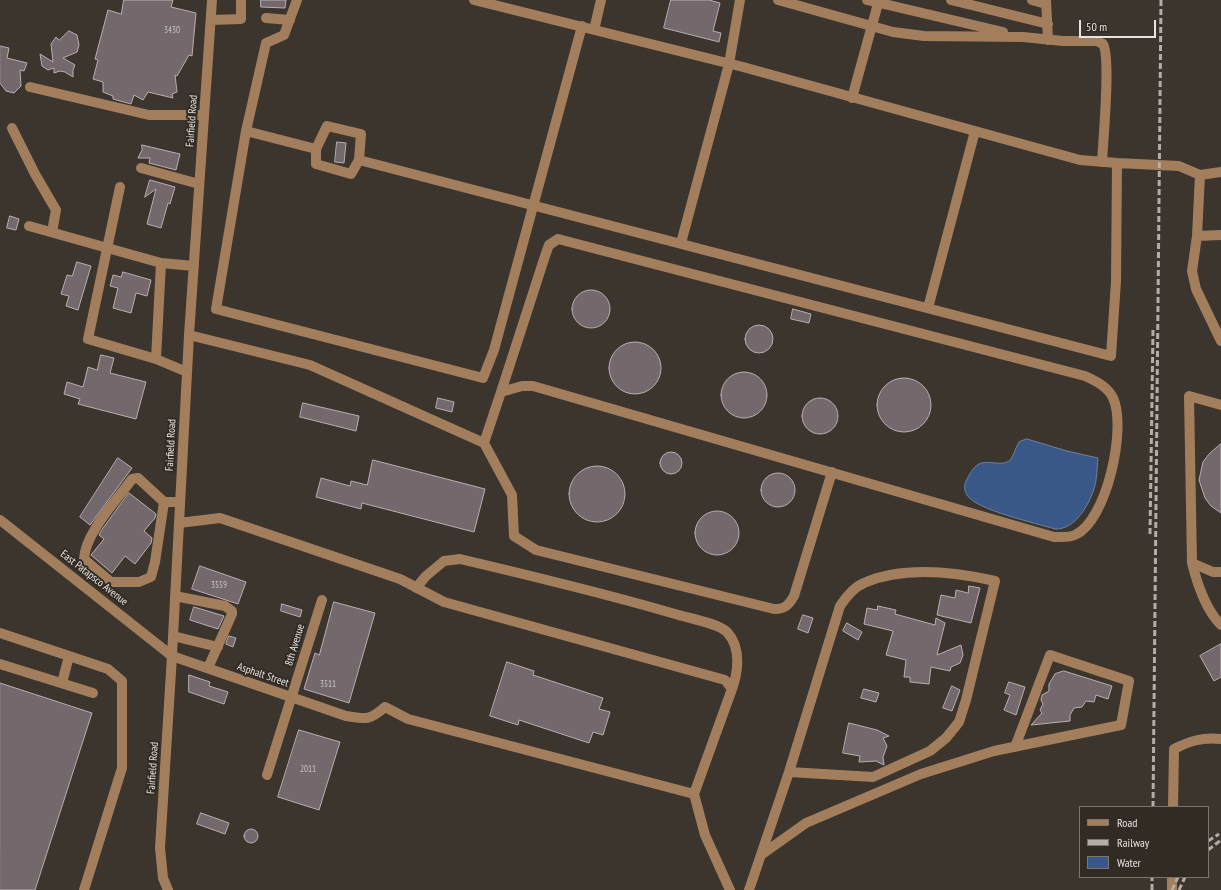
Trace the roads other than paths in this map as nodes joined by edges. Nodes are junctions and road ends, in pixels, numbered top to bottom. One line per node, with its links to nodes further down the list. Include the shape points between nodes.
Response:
1 (212, 0): 15 (street, Fairfield Road)
2 (241, 0): 15 (street, via 241,19)
3 (297, 0): 16 (street)
4 (474, 0): 13 (street)
5 (601, 0): 20 (street)
6 (740, 0): 23 (street)
7 (778, 0): 19 (street)
8 (867, 0): 11 (street)
9 (951, 0): 17 (street)
10 (1032, 0): 12 (street)
11 (878, 2): 19 (street); 21 (street)
12 (1046, 2): 17 (street)
13 (501, 3): 18 (street)
14 (266, 18): 16 (street)
15 (211, 20): 26 (street, Fairfield Road)
16 (290, 20): 28 (street, via 284,35 266,43)
17 (1048, 24): 22 (street)
18 (582, 26): 20 (street); 39 (street)
19 (872, 26): 21 (street, via 924,36); 25 (street)
20 (594, 30): 23 (street)
21 (1023, 37): 22 (street)
22 (1048, 40): 32 (street, via 1097,41 1105,47)
23 (729, 64): 25 (street); 44 (street)
24 (30, 87): 26 (street, via 149,115)
25 (852, 98): 29 (street)
26 (204, 115): 37 (street, Fairfield Road)
27 (12, 128): 41 (street, via 56,210)
28 (246, 131): 30 (street); 39 (street, via 216,309 483,378 494,350)
29 (975, 131): 32 (street, via 1080,160); 48 (street)
30 (316, 149): 31 (street, via 316,164 352,174); 31 (street, via 327,126 354,132 361,134)
31 (359, 160): 39 (street)
32 (1102, 162): 33 (street)
33 (1117, 163): 36 (street, via 1179,166); 48 (street, via 1116,281 1111,356)
34 (141, 168): 37 (street)
35 (1221, 172): 36 (street)
36 (1200, 175): 43 (street)
37 (200, 184): 47 (street, Fairfield Road)
38 (120, 187): 45 (street)
39 (534, 205): 44 (street)
40 (29, 226): 41 (street)
41 (52, 232): 45 (street)
42 (1221, 235): 43 (street)
43 (1197, 236): 50 (street, via 1192,271 1196,289)
44 (681, 243): 48 (street)
45 (107, 246): 46 (street); 51 (street, via 88,339)
46 (161, 263): 47 (street); 51 (street)
47 (194, 266): 49 (street, Fairfield Road)
48 (928, 308)
49 (189, 335): 52 (street, Fairfield Road); 55 (street, via 310,364)
50 (1221, 341)
51 (156, 359): 52 (street)
52 (187, 372): 58 (street, Fairfield Road)
53 (501, 392): 55 (street); 56 (street, via 522,386 533,386); 56 (street, via 549,244 558,239 1086,376 1108,390 1119,416 1107,491 1096,512 1076,535 1054,537)
54 (1221, 405): 61 (street, via 1188,396)
55 (484, 443): 56 (street, via 512,495 514,536 536,550 774,609 783,609 794,596)
56 (832, 472)
57 (164, 502): 57 (street, via 138,478 132,479 84,548 84,559 111,582 140,582 151,576); 58 (street)
58 (180, 502): 60 (street, Fairfield Road)
59 (0, 520): 71 (street, East Patapsco Avenue)
60 (179, 523): 63 (street, via 220,518 400,579); 64 (street, Fairfield Road)
61 (1192, 563): 62 (street, via 1213,572); 66 (street, via 1215,619)
62 (1221, 572)
63 (416, 588): 75 (street, via 444,602 725,680 732,689); 75 (street, via 444,561 460,559 631,601 709,624 726,632 737,650 737,678)
64 (175, 596): 68 (street, Fairfield Road); 69 (street, via 225,606 232,611)
65 (322, 600): 77 (street, 8th Avenue)
66 (1221, 625)
67 (0, 633): 70 (street)
68 (173, 636): 69 (street); 71 (street, Fairfield Road)
69 (218, 647): 73 (street)
70 (69, 656): 74 (street); 86 (street, via 108,669 122,681 122,768)
71 (172, 656): 73 (street, Asphalt Street); 87 (street, Fairfield Road, via 160,848 163,878)
72 (0, 664): 74 (street)
73 (208, 668): 77 (street, Asphalt Street)
74 (62, 683): 76 (street)
75 (731, 692): 82 (street)
76 (93, 693)
77 (291, 697): 81 (street, 8th Avenue); 82 (street, Asphalt Street, via 346,716 366,720 385,707 408,719)
78 (1221, 739): 83 (street, via 1192,740 1174,749)
79 (1015, 747): 79 (street, via 1121,725 1129,681 1050,655); 84 (street, via 958,761 833,810 806,823)
80 (789, 772): 80 (street, via 840,606 847,595 863,583 914,573 946,573 995,581 966,700 959,722 946,738 930,751 873,777); 84 (street)
81 (267, 775)
82 (694, 794): 88 (street, via 705,835)
83 (1173, 806)
84 (762, 855): 89 (street)
85 (1172, 878): 90 (street)
86 (84, 890)
87 (168, 890)
88 (730, 890)
89 (749, 890)
90 (1172, 890)

